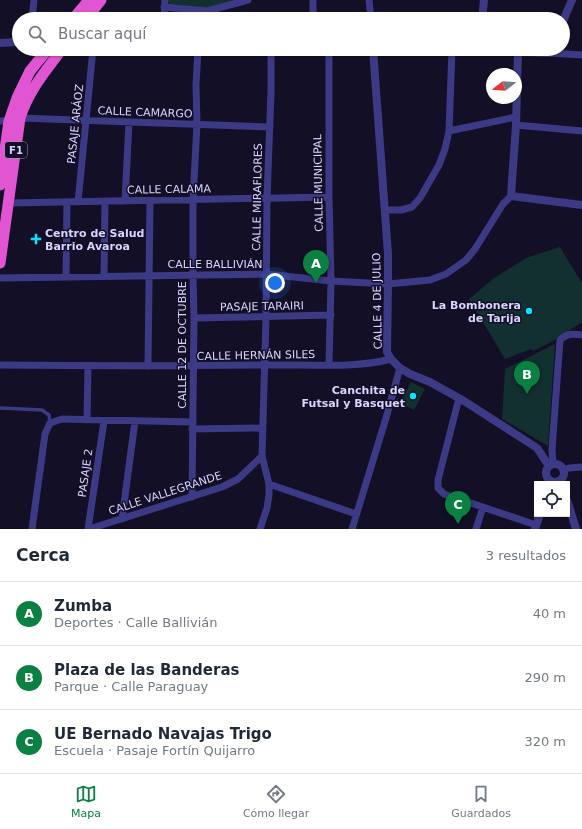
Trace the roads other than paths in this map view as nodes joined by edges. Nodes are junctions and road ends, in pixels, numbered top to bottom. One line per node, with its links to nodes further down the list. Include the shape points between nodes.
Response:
1 (34, 0): 10 (street)
2 (89, 0): 11 (highway)
3 (101, 0): 12 (highway)
4 (248, 0): 9 (street, via 207,11)
5 (313, 0): 13 (street)
6 (369, 0): 14 (street)
7 (484, 0): 15 (street)
8 (572, 0): 16 (street)
9 (165, 4)
10 (33, 12)
11 (79, 12)
12 (92, 12)
13 (313, 12)
14 (370, 12)
15 (483, 12)
16 (567, 12)
17 (12, 42): 18 (street)
18 (0, 43)
19 (570, 53): 20 (street)
20 (582, 55)
21 (42, 56): 32 (highway, F1, via 30,71)
22 (57, 56): 30 (highway, F1, via 25,102)
23 (92, 56): 31 (street, PASAJE ARÁOZ)
24 (198, 56): 35 (street, CALLE 12 DE OCTUBRE)
25 (271, 56): 36 (street, CALLE MIRAFLORES)
26 (329, 56): 41 (street, CALLE MUNICIPAL)
27 (374, 56): 51 (street, CALLE 4 DE JULIO)
28 (452, 56): 37 (street)
29 (518, 56): 33 (street)
30 (20, 118): 31 (street, CALLE CAMARGO); 49 (highway, F1)
31 (86, 120): 34 (street, CALLE CAMARGO); 48 (street, PASAJE ARÁOZ)
32 (4, 121): 39 (highway, F1)
33 (516, 121): 37 (street); 38 (street); 40 (street)
34 (129, 122): 35 (street, CALLE CAMARGO); 46 (street)
35 (197, 124): 36 (street, CALLE CAMARGO); 43 (street, CALLE 12 DE OCTUBRE)
36 (270, 127): 42 (street, CALLE MIRAFLORES)
37 (449, 131): 51 (street, via 439,165 420,198 412,207)
38 (582, 132)
39 (0, 185)
40 (511, 196): 50 (street); 60 (street, CALLE BALLIVIÁN, via 503,204 475,249 456,268 430,280)
41 (329, 197): 42 (street, CALLE CALAMA); 59 (street, CALLE MUNICIPAL)
42 (267, 198): 43 (street, CALLE CALAMA); 54 (street, CALLE MIRAFLORES)
43 (193, 199): 44 (street, CALLE CALAMA); 53 (street, CALLE 12 DE OCTUBRE)
44 (150, 200): 46 (street, CALLE CALAMA); 55 (street)
45 (105, 201): 46 (street, CALLE CALAMA); 48 (street, CALLE CALAMA); 56 (street)
46 (125, 201)
47 (67, 202): 48 (street, CALLE CALAMA); 49 (street, CALLE CALAMA); 57 (street)
48 (78, 202)
49 (9, 203): 52 (highway, F1)
50 (582, 205)
51 (385, 210): 60 (street, CALLE 4 DE JULIO)
52 (0, 263)
53 (193, 274): 54 (street, CALLE BALLIVIÁN); 55 (street, CALLE BALLIVIÁN); 63 (street, CALLE 12 DE OCTUBRE)
54 (266, 274): 59 (street, CALLE BALLIVIÁN); 62 (street, CALLE MIRAFLORES)
55 (149, 275): 56 (street, CALLE BALLIVIÁN); 70 (street)
56 (104, 276): 57 (street, CALLE BALLIVIÁN)
57 (66, 277): 58 (street, CALLE BALLIVIÁN)
58 (0, 278)
59 (332, 281): 60 (street, CALLE BALLIVIÁN); 61 (street, CALLE MUNICIPAL)
60 (388, 284): 65 (street, CALLE 4 DE JULIO, via 387,352)
61 (331, 315): 62 (street, PASAJE TARAIRI); 68 (street, CALLE MUNICIPAL)
62 (266, 317): 63 (street, PASAJE TARAIRI); 67 (street, CALLE MIRAFLORES)
63 (194, 318): 71 (street, CALLE 12 DE OCTUBRE)
64 (582, 335): 82 (street, via 569,334 560,340)
65 (391, 358): 68 (street, CALLE HERNÁN SILES, via 370,363); 72 (street, CALLE 4 DE JULIO)
66 (0, 365): 69 (street, CALLE HERNÁN SILES)
67 (264, 365): 68 (street, CALLE HERNÁN SILES); 71 (street, CALLE HERNÁN SILES); 80 (street, CALLE MIRAFLORES)
68 (329, 365)
69 (88, 366): 70 (street, CALLE HERNÁN SILES); 75 (street)
70 (148, 366): 71 (street, CALLE HERNÁN SILES)
71 (193, 367): 79 (street, CALLE 12 DE OCTUBRE)
72 (400, 368): 73 (street, CALLE 4 DE JULIO); 91 (street)
73 (459, 398): 82 (street, CALLE 4 DE JULIO, via 537,448); 89 (street, via 438,488 444,494)
74 (0, 408): 78 (lane, via 42,410 49,415)
75 (87, 420): 76 (street); 78 (street, via 62,419)
76 (104, 421): 77 (street); 96 (street, PASAJE 2)
77 (135, 421): 79 (street); 93 (street)
78 (50, 423): 95 (street, via 46,434)
79 (192, 425): 80 (street); 88 (street, CALLE 12 DE OCTUBRE)
80 (263, 428): 81 (street, CALLE MIRAFLORES)
81 (262, 456): 87 (street, CALLE MIRAFLORES); 88 (street, CALLE VALLEGRANDE, via 238,479)
82 (551, 465): 84 (street, via 560,466); 85 (street, via 546,473)
83 (582, 466): 84 (street)
84 (563, 470): 86 (street)
85 (550, 481)
86 (561, 481)
87 (269, 484): 91 (street); 97 (street, CALLE MIRAFLORES, via 268,501)
88 (192, 497): 93 (street, CALLE VALLEGRANDE)
89 (483, 507): 94 (street); 99 (street)
90 (570, 510): 100 (street)
91 (356, 514): 98 (street)
92 (539, 517): 94 (street)
93 (122, 519): 96 (street, CALLE VALLEGRANDE)
94 (535, 527)
95 (32, 529)
96 (88, 529)
97 (260, 529)
98 (352, 529)
99 (476, 529)
100 (576, 529)

